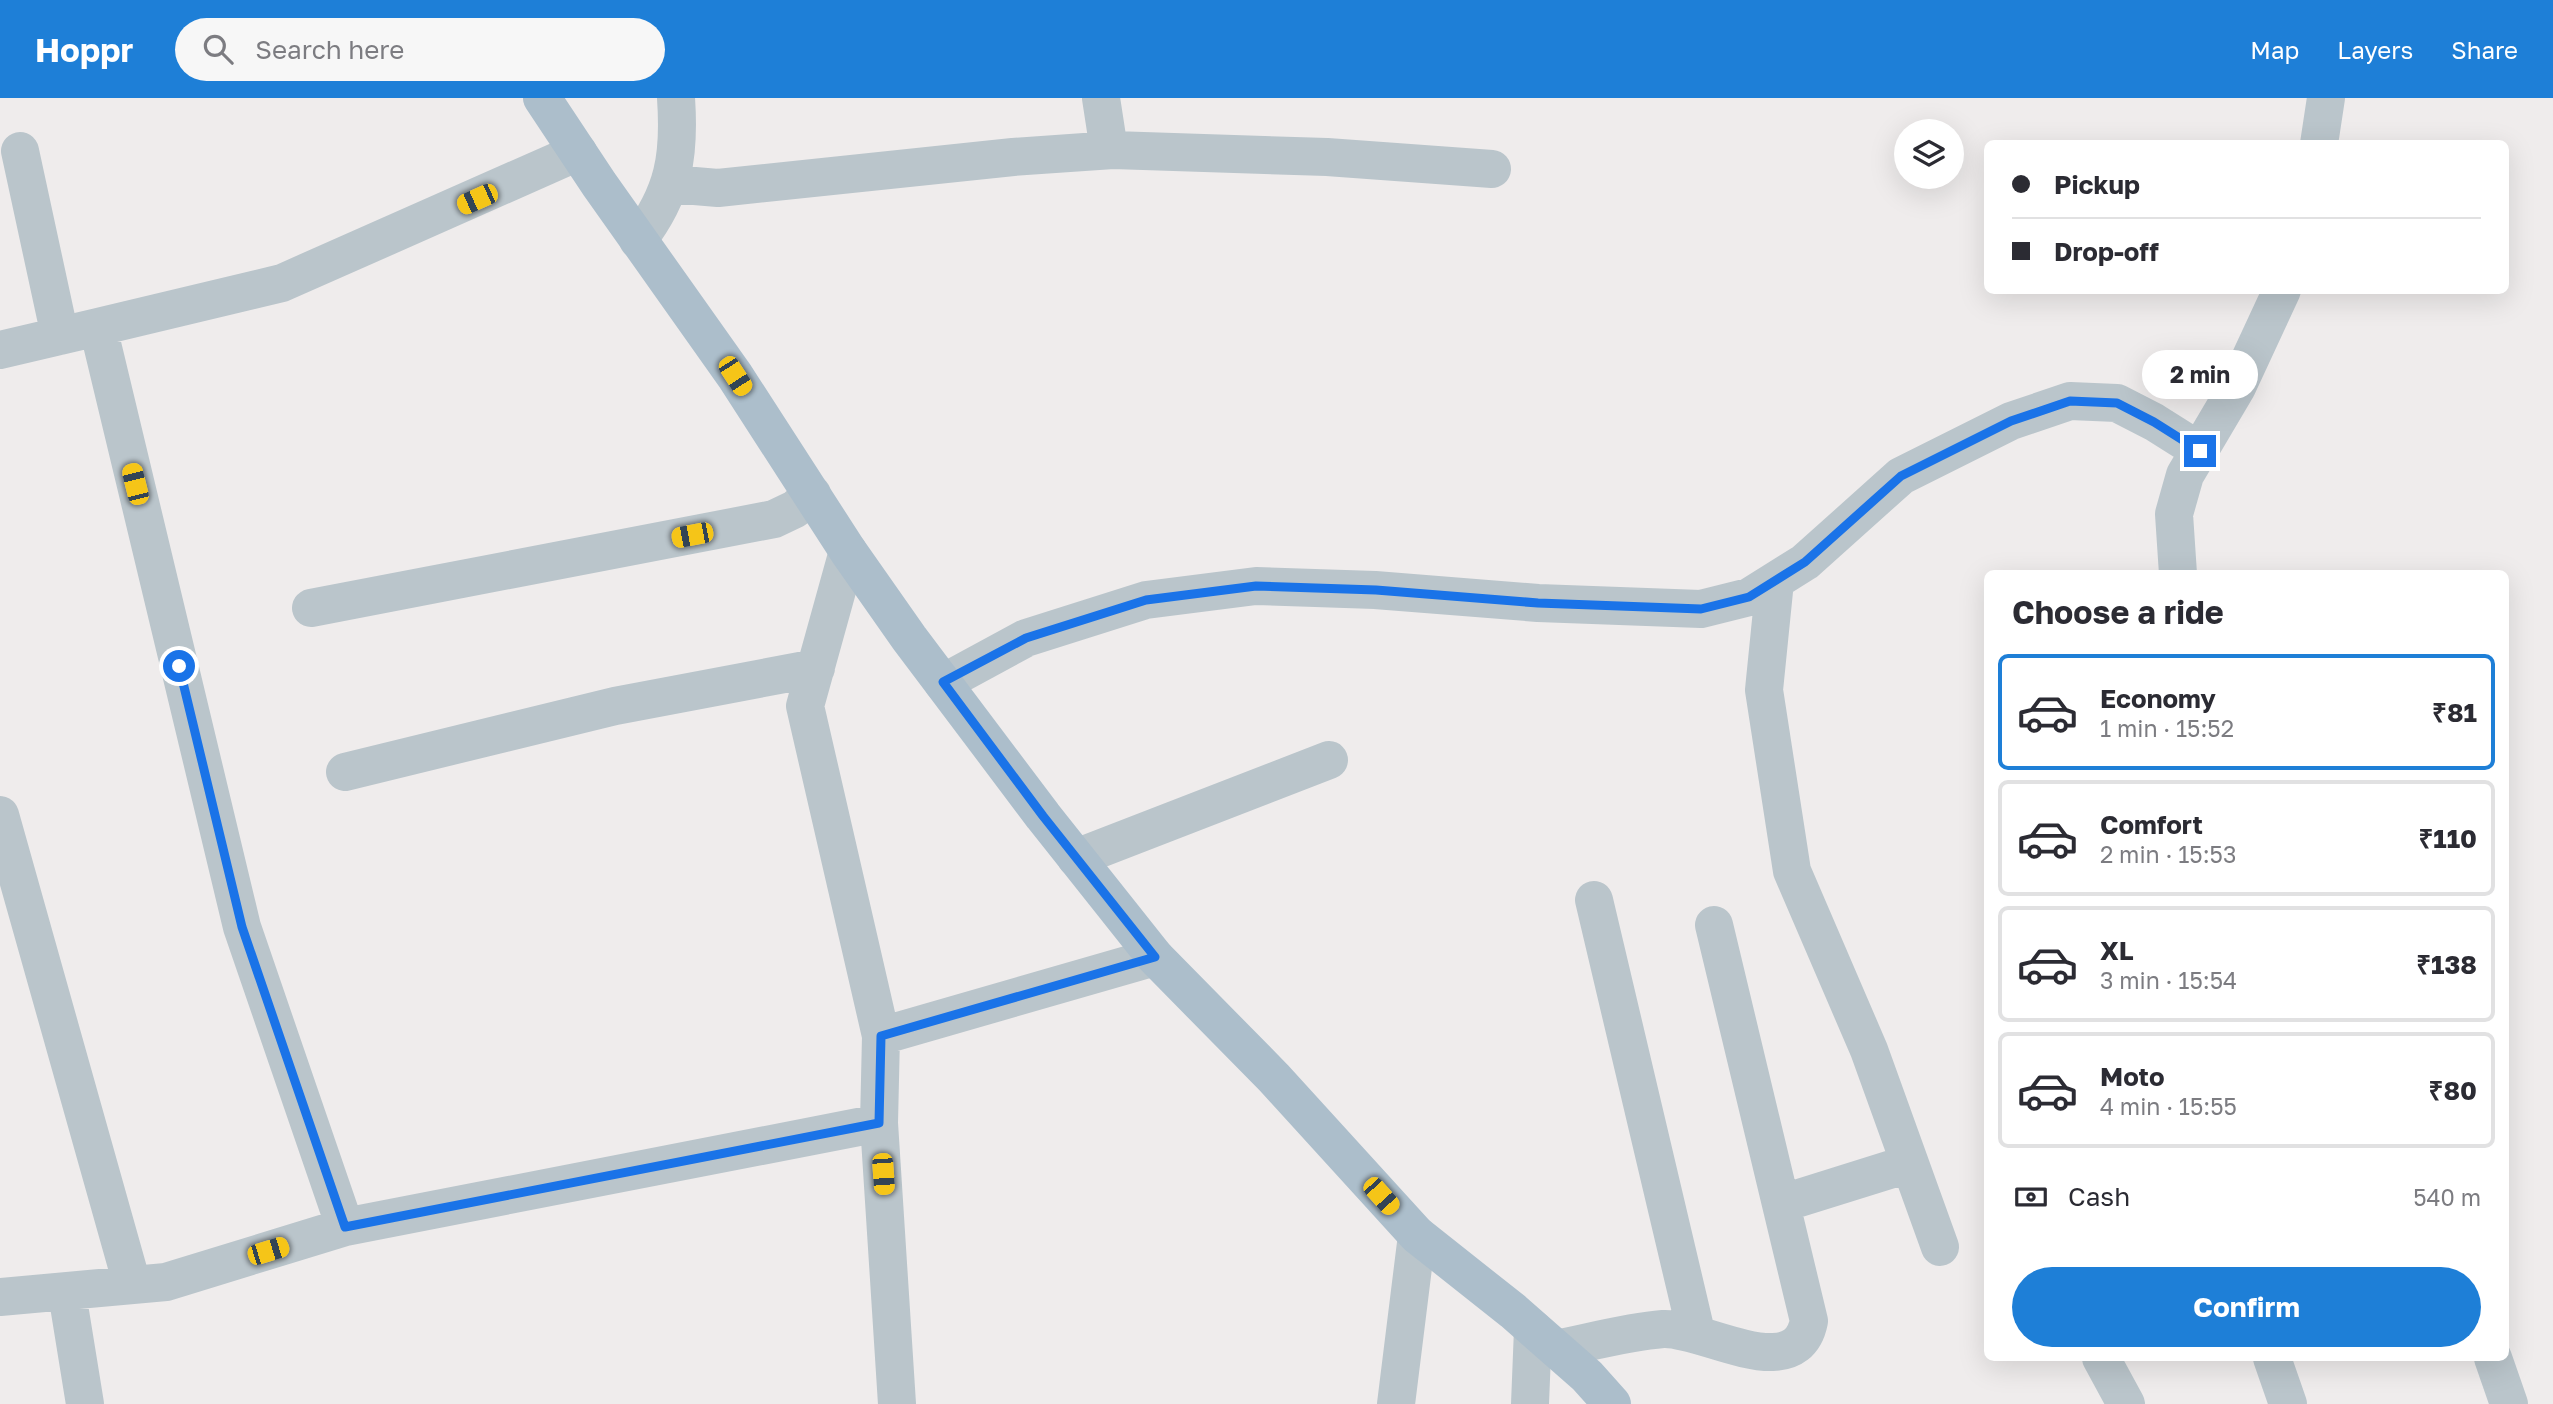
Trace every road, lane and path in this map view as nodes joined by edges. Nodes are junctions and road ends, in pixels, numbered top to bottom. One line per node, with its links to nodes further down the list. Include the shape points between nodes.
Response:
1 (542, 98): 8 (main road)
2 (676, 98): 10 (street, via 678,136)
3 (1101, 98): 6 (street)
4 (2326, 98): 5 (street)
5 (2320, 140)
6 (1109, 150): 9 (street, via 1327,157); 10 (street, via 718,188)
7 (20, 152): 14 (street)
8 (578, 152): 11 (main road); 13 (street, via 282,283)
9 (1492, 169)
10 (671, 184): 11 (street, via 658,214)
11 (638, 240): 17 (main road)
12 (2280, 294): 16 (street, via 2237,387)
13 (98, 327): 14 (street); 35 (street, via 242,927)
14 (60, 336): 15 (street)
15 (0, 349)
16 (2200, 451): 19 (street, via 2185,475 2174,514); 20 (street, via 2117,403 2070,401 2011,421 1901,476 1805,562)
17 (812, 494): 18 (main road); 21 (street, via 774,519)
18 (848, 551): 22 (street); 23 (main road)
19 (2178, 570)
20 (1775, 581): 23 (street, via 1749,597 1701,609 1256,586 1146,600 1026,638); 33 (street, via 1764,690 1792,871 1869,1051)
21 (311, 608)
22 (816, 668): 25 (street, via 615,706); 31 (street, via 805,706)
23 (943, 682): 27 (main road)
24 (1329, 760): 27 (street)
25 (345, 772)
26 (0, 814): 38 (street)
27 (1076, 858): 30 (main road)
28 (1594, 900): 41 (street)
29 (1714, 925): 34 (street)
30 (1155, 957): 31 (street); 36 (main road, via 1274,1078)
31 (881, 1036): 32 (street)
32 (879, 1123): 35 (street); 47 (street)
33 (1908, 1164): 34 (street); 37 (street)
34 (1783, 1203): 41 (street, via 1809,1321 1806,1338 1793,1348 1756,1352)
35 (345, 1227): 38 (street, via 166,1282)
36 (1417, 1235): 42 (main road); 48 (street)
37 (1940, 1247)
38 (132, 1284): 39 (street)
39 (68, 1293): 40 (street); 46 (street)
40 (0, 1297)
41 (1696, 1332): 42 (street, via 1664,1329)
42 (1545, 1339): 49 (street); 50 (main road)
43 (2103, 1361): 51 (street)
44 (2273, 1361): 52 (street)
45 (2494, 1361): 53 (street)
46 (85, 1404)
47 (897, 1404)
48 (1396, 1404)
49 (1530, 1404)
50 (1612, 1404)
51 (2126, 1404)
52 (2288, 1404)
53 (2509, 1404)

